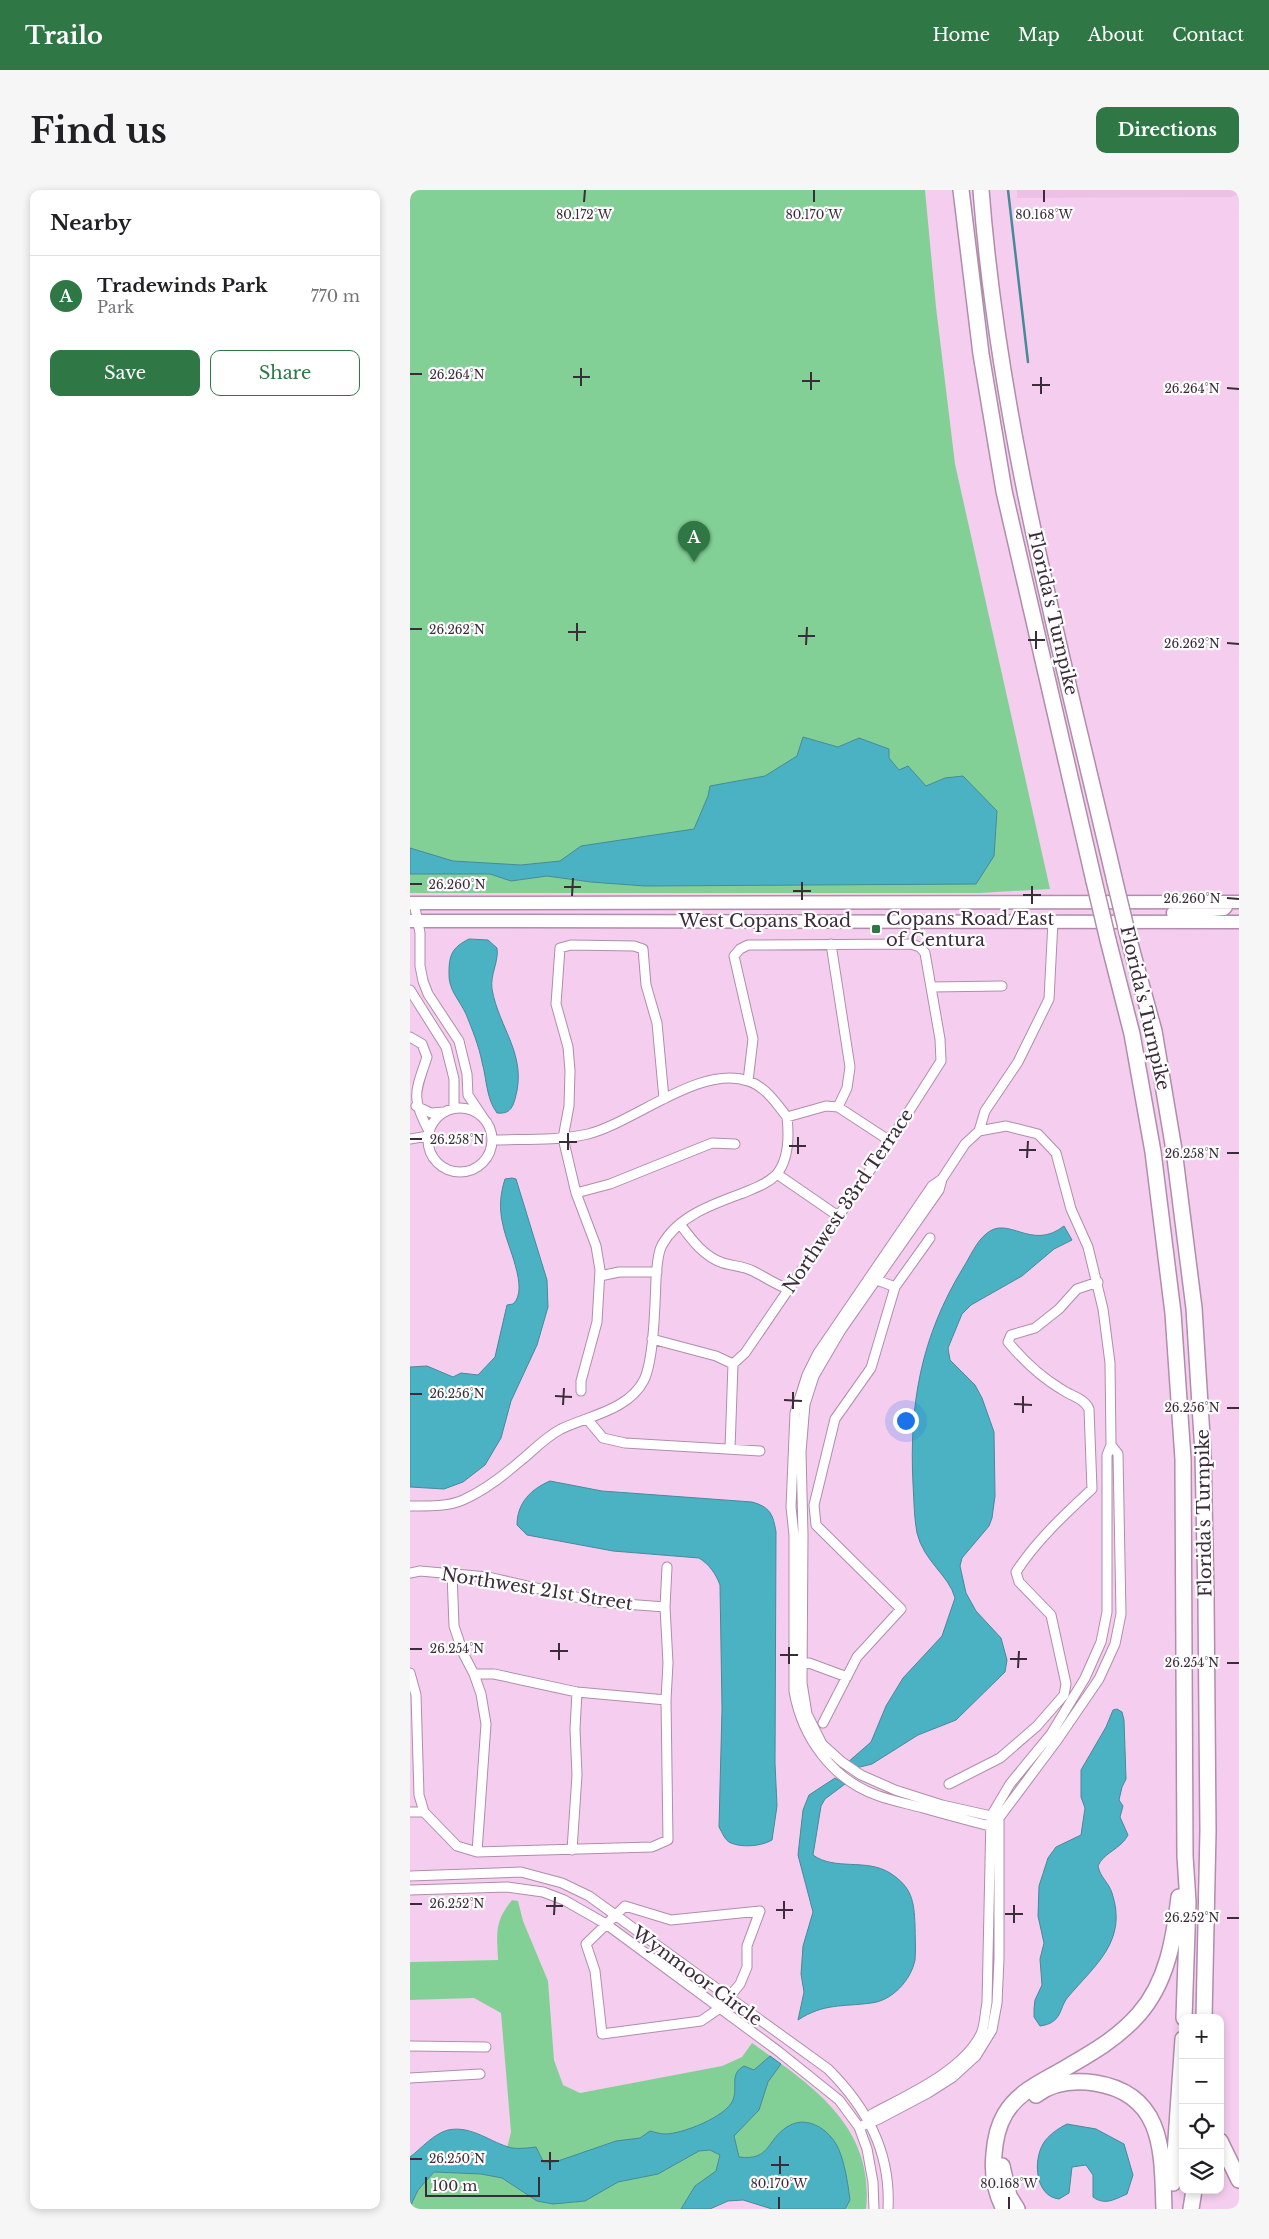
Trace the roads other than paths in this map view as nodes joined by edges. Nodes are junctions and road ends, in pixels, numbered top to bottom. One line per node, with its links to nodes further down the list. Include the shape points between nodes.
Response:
1 (961, 190): 76 (highway, Florida's Turnpike, bridge, via 981,354 1004,491 1132,1034 1154,1152 1173,1313 1183,1459)
2 (981, 190): 84 (highway, Florida's Turnpike, bridge, via 1000,351 1023,484 1155,1040 1174,1150 1194,1308 1204,1453 1206,1578 1208,1831)
3 (853, 902): 4 (main road, West Copans Road); 5 (main road, West Copans Road); 6 (main road)
4 (1236, 902): 7 (main road, via 1224,909 1200,912 1077,915)
5 (412, 912): 6 (main road, West Copans Road); 10 (street)
6 (852, 921): 7 (main road, West Copans Road)
7 (1053, 921): 8 (main road, West Copans Road); 25 (street, via 1049,999 1018,1062 985,1111)
8 (1239, 922)
9 (831, 944): 12 (street, Northwest 33rd Terrace, via 911,944 920,947 925,953); 17 (street, via 748,945 740,948 734,956 753,1039); 20 (street, via 850,1067 847,1088)
10 (423, 981): 13 (street); 15 (street, via 459,1041)
11 (1002, 986): 12 (street)
12 (931, 987): 30 (street, Northwest 33rd Terrace, via 940,1039 940,1061)
13 (410, 988): 16 (street, via 446,1047)
14 (410, 1037): 19 (street, via 422,1044 428,1056 416,1084)
15 (463, 1060): 16 (street); 24 (street, via 468,1095)
16 (450, 1061): 21 (street)
17 (748, 1081): 18 (street, via 729,1078 709,1081); 23 (street, via 767,1094)
18 (664, 1099): 27 (street, via 622,1122 588,1134); 27 (street, via 657,1023 646,985 643,949 571,945 560,948 556,1004 568,1047 570,1071 569,1106)
19 (416, 1106): 22 (street, via 431,1113); 26 (street)
20 (838, 1107): 23 (street, via 826,1106); 30 (street)
21 (454, 1108): 22 (street); 24 (street, via 476,1112)
22 (445, 1112): 26 (street, via 432,1123)
23 (787, 1117): 32 (street, via 786,1155)
24 (484, 1119): 29 (street)
25 (979, 1131): 39 (street, via 942,1179 932,1186); 40 (street, via 1006,1126 1038,1134 1056,1153 1071,1209 1088,1247)
26 (428, 1133): 28 (street); 29 (street, via 431,1154 436,1161 448,1169 463,1172 481,1164 487,1157)
27 (563, 1138): 29 (street); 33 (street)
28 (410, 1139)
29 (492, 1140)
30 (890, 1141): 34 (street, Northwest 33rd Terrace)
31 (734, 1144): 33 (street, via 712,1143 610,1184)
32 (777, 1174): 34 (street); 35 (street, via 762,1186 705,1208)
33 (576, 1192): 38 (street, via 596,1246)
34 (838, 1216): 42 (street, Northwest 33rd Terrace)
35 (680, 1224): 37 (street, via 661,1246); 42 (street, via 709,1256 722,1263 754,1271)
36 (930, 1238): 41 (street)
37 (657, 1272): 38 (street, via 619,1272); 43 (street)
38 (600, 1276): 45 (street, via 597,1322)
39 (873, 1278): 41 (street); 51 (street, via 814,1376 805,1404); 54 (street, via 834,1326 807,1375 795,1413)
40 (1098, 1282): 47 (street, via 1110,1363); 48 (street, via 1077,1289 1059,1310 1035,1328 1011,1335 1008,1342 1048,1379 1086,1403 1090,1409)
41 (895, 1287): 52 (street, via 871,1368 835,1419)
42 (788, 1289): 44 (street, Northwest 33rd Terrace, via 745,1353)
43 (652, 1339): 44 (street); 46 (street, via 645,1379 637,1390)
44 (733, 1364): 49 (street)
45 (581, 1391)
46 (588, 1420): 49 (street, via 603,1438 625,1443); 53 (street, via 561,1430 537,1445 520,1462 480,1491 460,1501)
47 (1112, 1445): 48 (street); 68 (street, via 1107,1455 1105,1620 1100,1642); 68 (street, via 1118,1454 1121,1614 1114,1644 1098,1680)
48 (1091, 1448): 66 (street, via 1092,1489 1060,1518 1016,1572 1019,1582 1051,1615 1066,1684 1064,1695)
49 (730, 1449): 50 (street)
50 (760, 1451)
51 (801, 1505): 52 (street); 54 (street); 59 (street, via 803,1535)
52 (814, 1505): 62 (street, via 816,1525 901,1609 857,1657)
53 (410, 1506)
54 (791, 1507): 59 (street)
55 (667, 1567): 58 (street)
56 (410, 1572): 57 (street, Northwest 21st Street)
57 (452, 1573): 58 (street, Northwest 21st Street, via 488,1577 598,1602); 61 (street, via 454,1626)
58 (665, 1607): 64 (street)
59 (798, 1666): 62 (street, via 809,1663); 72 (street, via 807,1714 822,1744 842,1762 861,1775 895,1790); 73 (street, via 794,1691 798,1713 811,1741 835,1770 877,1796)
60 (410, 1673): 65 (street, via 416,1695)
61 (474, 1674): 63 (street, via 494,1674); 75 (street, via 486,1724)
62 (847, 1677): 67 (street)
63 (577, 1692): 64 (street); 74 (street, via 577,1775)
64 (666, 1700): 74 (street, via 668,1840 652,1847)
65 (414, 1720): 71 (street, via 419,1795)
66 (1040, 1722): 68 (street); 69 (street, via 1000,1758)
67 (824, 1723)
68 (1055, 1737): 72 (street)
69 (949, 1784)
70 (410, 1812): 71 (street)
71 (424, 1812): 75 (street, via 457,1846)
72 (995, 1817): 73 (street)
73 (993, 1827): 90 (street, via 999,1959 992,2030 976,2056 953,2077)
74 (572, 1850): 75 (street)
75 (477, 1852)
76 (1185, 1856): 83 (highway, Florida's Turnpike, via 1188,1902); 97 (highway, via 1170,1955 1153,1994 1140,2014 1118,2035 1035,2084 1016,2100 1002,2120 995,2140 993,2162 998,2198)
77 (410, 1876): 79 (street, Wynmoor Circle, via 521,1872 540,1875 588,1896)
78 (410, 1890): 80 (street, Wynmoor Circle, via 507,1887 542,1892 564,1900)
79 (614, 1916): 80 (street); 81 (street, Wynmoor Circle); 81 (street, via 625,1906 671,1920 760,1911 747,1946 747,1967 740,1984)
80 (606, 1924): 82 (street, Wynmoor Circle); 82 (street, via 586,1944 595,1971 602,2034 701,2021)
81 (728, 1999): 82 (street); 90 (street, Wynmoor Circle, via 828,2069)
82 (720, 2008): 91 (street, Wynmoor Circle, via 833,2095)
83 (1184, 2014)
84 (1205, 2014)
85 (410, 2046): 86 (street)
86 (486, 2046)
87 (1181, 2059): 100 (highway)
88 (480, 2074): 89 (street)
89 (410, 2078)
90 (870, 2122): 91 (street); 96 (street, Wynmoor Circle, via 887,2178)
91 (859, 2127): 95 (street, Wynmoor Circle, via 867,2149)
92 (1224, 2149): 93 (highway)
93 (1239, 2180)
94 (1193, 2194): 101 (highway)
95 (874, 2209)
96 (888, 2209)
97 (1004, 2209)
98 (1017, 2209): 99 (highway, via 1009,2196 1002,2163 1008,2129 1028,2101 1041,2091 1059,2084 1082,2081 1104,2084 1127,2094 1145,2109 1162,2146)
99 (1164, 2209)
100 (1169, 2209)
101 (1191, 2209)

